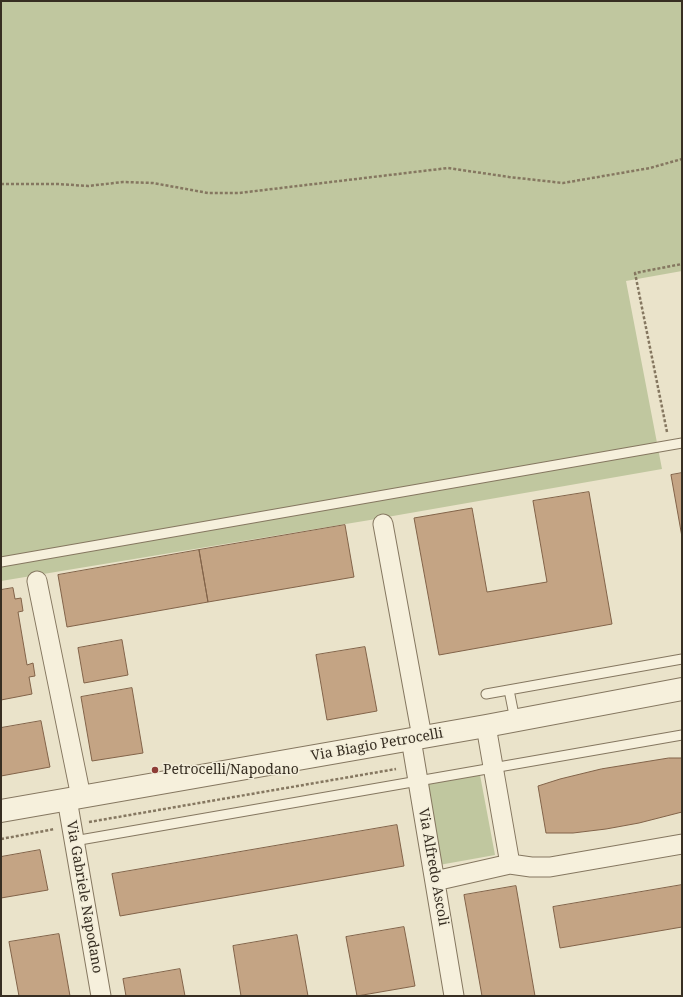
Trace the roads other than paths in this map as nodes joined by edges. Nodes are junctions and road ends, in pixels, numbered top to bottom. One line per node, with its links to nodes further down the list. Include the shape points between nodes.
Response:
1 (682, 443): 3 (lane)
2 (383, 524): 12 (street, Via Alfredo Ascoli)
3 (1, 562)
4 (37, 581): 15 (street, Via Gabriele Napodano)
5 (682, 659): 7 (lane)
6 (682, 689): 9 (street, Via Biagio Petrocelli)
7 (509, 690): 8 (lane); 9 (lane)
8 (486, 694)
9 (515, 720): 10 (street, Via Biagio Petrocelli)
10 (486, 726): 12 (street, Via Biagio Petrocelli); 13 (street)
11 (682, 735): 13 (lane)
12 (417, 738): 14 (street, Via Alfredo Ascoli); 15 (street, Via Biagio Petrocelli)
13 (493, 767): 14 (lane); 19 (street)
14 (418, 780): 17 (lane); 20 (street, Via Alfredo Ascoli)
15 (74, 798): 16 (street, Via Biagio Petrocelli); 17 (street, Via Gabriele Napodano)
16 (1, 811)
17 (74, 841): 21 (street, Via Gabriele Napodano)
18 (682, 844): 19 (street, via 550,867)
19 (510, 864): 20 (street)
20 (435, 881): 22 (street, Via Alfredo Ascoli)
21 (101, 996)
22 (454, 996)

